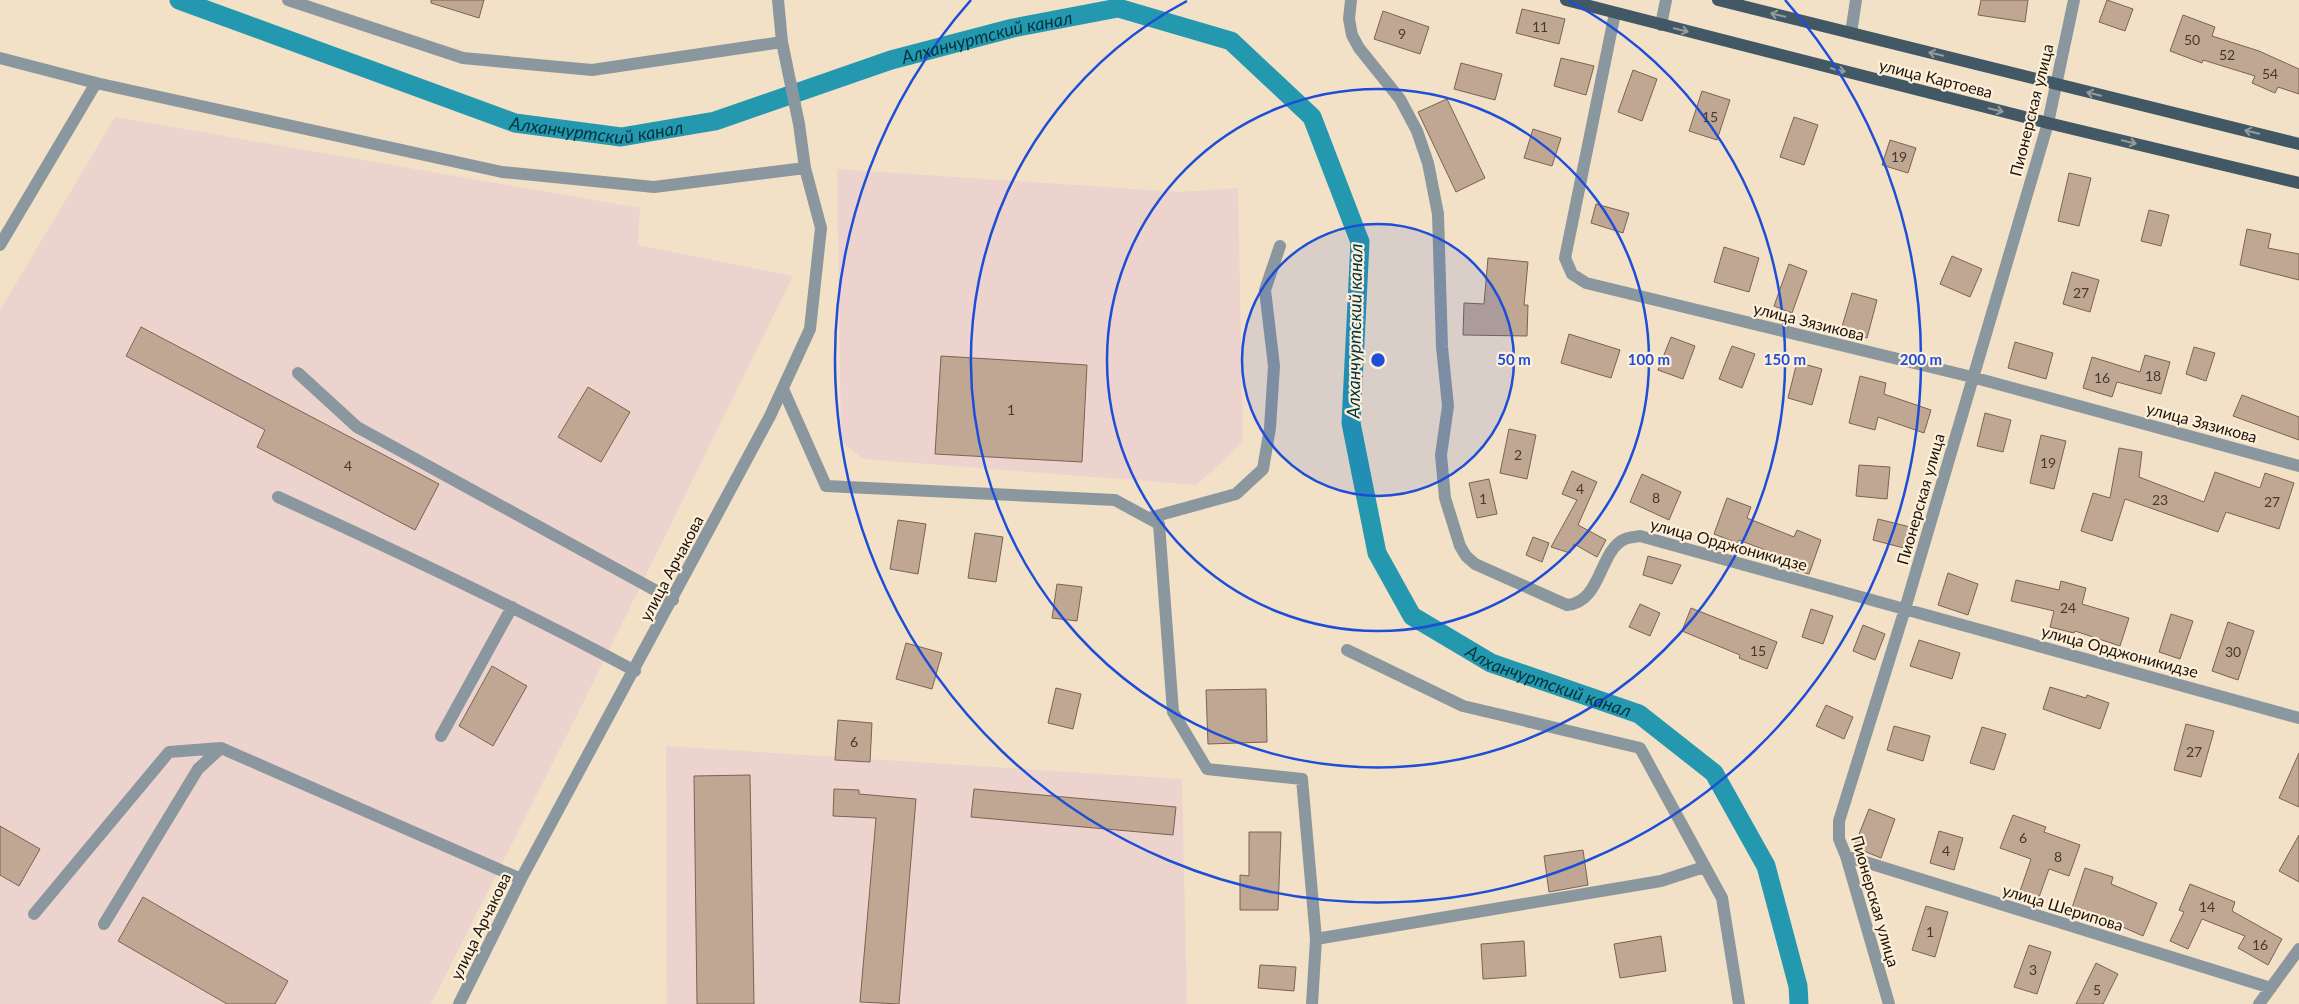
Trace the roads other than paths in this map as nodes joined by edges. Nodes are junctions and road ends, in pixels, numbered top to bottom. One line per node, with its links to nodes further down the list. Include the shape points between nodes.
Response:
1 (288, 0): 12 (street, via 463,58 592,70)
2 (778, 0): 12 (street)
3 (1351, 0): 30 (street, улица Орджоникидзе, via 1349,19 1352,34 1400,99 1417,131 1428,163 1438,214 1442,346 1448,406 1441,455 1445,498 1466,556 1475,564 1567,605 1578,604 1586,597 1614,550 1624,540 1640,536)
4 (1566, 0): 9 (main road, улица Картоева)
5 (1666, 0): 10 (street)
6 (1718, 0): 11 (main road, улица Картоева, one-way to 6)
7 (1856, 0): 11 (street)
8 (2074, 0): 15 (street, Пионерская улица)
9 (1615, 13): 10 (main road, улица Картоева); 23 (street, улица Зязикова, via 1565,258 1572,274 1586,283)
10 (1661, 25): 16 (main road, улица Картоева, one-way to 16)
11 (1851, 33): 15 (main road, улица Картоева, one-way to 11)
12 (782, 42): 18 (street, улица Арчакова)
13 (0, 58): 14 (street)
14 (96, 83): 18 (street, via 502,172 654,187); 20 (street)
15 (2055, 84): 16 (street, Пионерская улица); 17 (main road, улица Картоева, one-way to 15)
16 (2048, 123): 19 (main road, улица Картоева, one-way to 19); 23 (street, Пионерская улица)
17 (2299, 144)
18 (806, 168): 24 (street, улица Арчакова, via 821,228 810,329)
19 (2299, 183)
20 (0, 245)
21 (1280, 246): 27 (street, via 1265,290 1274,366 1270,428 1263,469 1236,494)
22 (298, 373): 28 (street, via 357,427)
23 (1972, 377): 25 (street, улица Зязикова); 30 (street, Пионерская улица)
24 (783, 389): 27 (street, via 826,486 1115,500); 28 (street, улица Арчакова)
25 (2299, 466)
26 (278, 497): 29 (street)
27 (1149, 518): 41 (street, via 1159,524 1173,712 1207,768 1302,779)
28 (673, 600): 32 (street, улица Арчакова)
29 (512, 607): 32 (street); 34 (street)
30 (1906, 609): 33 (street, улица Орджоникидзе); 36 (street, Пионерская улица, via 1839,821 1839,839)
31 (1347, 650): 37 (street, via 1463,706 1640,748)
32 (635, 671): 38 (street, улица Арчакова)
33 (2299, 718)
34 (441, 736)
35 (221, 748): 38 (street); 39 (street, via 169,752); 40 (street, via 198,769)
36 (1846, 856): 43 (street, улица Шерипова); 47 (street, Пионерская улица)
37 (1704, 866): 41 (street, via 1662,881); 46 (street, via 1722,898)
38 (520, 880): 44 (street, улица Арчакова)
39 (34, 914)
40 (104, 924)
41 (1316, 940): 45 (street)
42 (2299, 949): 43 (street)
43 (2271, 988): 48 (street)
44 (459, 1004)
45 (1312, 1004)
46 (1739, 1004)
47 (1889, 1004)
48 (2259, 1004)

